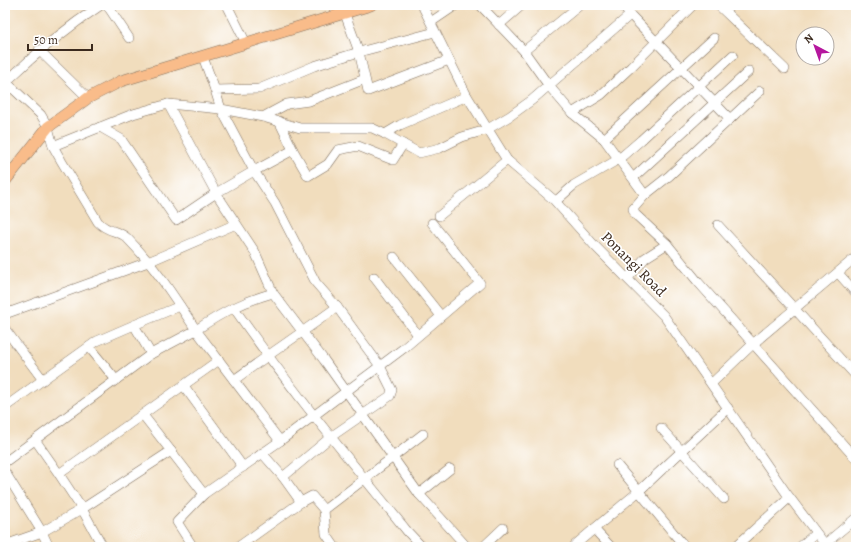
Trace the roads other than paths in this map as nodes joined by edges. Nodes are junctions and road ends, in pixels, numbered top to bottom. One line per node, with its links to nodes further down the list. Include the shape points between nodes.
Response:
1 (107, 5): 18 (street)
2 (227, 5): 21 (street)
3 (371, 5): 13 (main road)
4 (422, 5): 15 (street, Ponangi Road)
5 (456, 5): 15 (street)
6 (480, 5): 16 (street)
7 (522, 5): 16 (street)
8 (580, 5): 23 (street)
9 (621, 5): 14 (street)
10 (693, 5): 20 (street)
11 (718, 5): 29 (street)
12 (97, 6): 22 (street)
13 (345, 14): 21 (main road); 24 (street)
14 (630, 15): 20 (street); 33 (street)
15 (431, 22): 17 (street, Ponangi Road)
16 (499, 25): 23 (street)
17 (435, 32): 24 (street); 27 (street, Ponangi Road)
18 (129, 38)
19 (714, 38): 28 (street)
20 (656, 42): 28 (street); 42 (street, via 601,95)
21 (246, 43): 26 (main road)
22 (39, 50): 32 (street); 38 (street)
23 (524, 51): 33 (street)
24 (358, 52): 31 (street); 35 (street, via 314,66 259,89)
25 (733, 55): 34 (street)
26 (203, 56): 35 (street); 38 (main road, via 121,81)
27 (449, 60): 31 (street, via 368,90); 37 (street, Ponangi Road)
28 (682, 69): 34 (street); 50 (street)
29 (785, 69)
30 (749, 71): 39 (street)
31 (366, 79): 43 (street, via 309,101 287,104)
32 (6, 85): 46 (street, via 32,105)
33 (549, 86): 42 (street); 48 (street, via 510,116)
34 (700, 86): 39 (street); 54 (street)
35 (215, 90): 41 (street)
36 (760, 91): 44 (street)
37 (467, 96): 48 (street, Ponangi Road); 49 (street, via 400,124)
38 (88, 98): 46 (main road)
39 (715, 101): 44 (street); 57 (street)
40 (168, 104): 41 (street); 47 (street, via 132,114); 59 (street)
41 (221, 109): 43 (street); 56 (street)
42 (572, 113): 50 (street)
43 (263, 117): 45 (street)
44 (730, 119): 60 (street, via 675,171)
45 (279, 122): 49 (street, via 300,128 372,128); 53 (street)
46 (48, 127): 52 (street); 58 (main road)
47 (100, 127): 52 (street); 59 (street, via 121,139 176,220)
48 (486, 130): 51 (street, via 462,137 440,148 419,153); 55 (street, Ponangi Road)
49 (385, 134): 51 (street)
50 (604, 139): 54 (street)
51 (403, 144): 53 (street, via 393,160 358,146 338,150 328,164 308,176)
52 (53, 146): 69 (street, via 98,222 110,231 126,237)
53 (293, 150): 56 (street)
54 (619, 159): 57 (street); 61 (street, via 574,185)
55 (507, 160): 61 (street, Ponangi Road); 62 (street)
56 (254, 171): 59 (street); 76 (street, via 278,210 316,283)
57 (633, 178): 60 (street)
58 (5, 181)
59 (216, 193): 64 (street)
60 (645, 194): 66 (street, via 635,205 635,214)
61 (556, 201): 72 (street, Ponangi Road, via 594,245)
62 (439, 216)
63 (432, 223): 80 (street, via 480,283)
64 (236, 224): 69 (street); 73 (street, via 255,252)
65 (718, 225): 78 (street)
66 (667, 244): 72 (street, via 645,258); 86 (street)
67 (394, 257): 80 (street)
68 (856, 257): 70 (street)
69 (148, 262): 75 (street); 79 (street)
70 (838, 273): 74 (street); 78 (street)
71 (374, 277): 85 (street)
72 (628, 278): 96 (street, Ponangi Road, via 664,316)
73 (273, 293): 77 (street, via 244,302); 84 (street)
74 (856, 294)
75 (180, 306): 81 (street); 83 (street)
76 (336, 307): 84 (street); 91 (street)
77 (234, 308): 83 (street); 89 (street)
78 (796, 309): 86 (street); 92 (street)
79 (5, 314)
80 (441, 316): 85 (street)
81 (134, 325): 87 (street); 88 (street)
82 (5, 329): 93 (street)
83 (196, 330): 88 (street); 90 (street)
84 (303, 332): 89 (street); 98 (street)
85 (418, 335): 91 (street)
86 (754, 343): 96 (street); 113 (street)
87 (89, 347): 93 (street); 94 (street)
88 (151, 354): 94 (street)
89 (267, 356): 95 (street); 101 (street)
90 (219, 360): 95 (street); 97 (street)
91 (380, 366): 98 (street); 102 (street, via 392,393)
92 (856, 376)
93 (43, 380): 99 (street)
94 (116, 380): 107 (street)
95 (234, 380): 108 (street)
96 (712, 383): 100 (street, Ponangi Road)
97 (184, 386): 103 (street); 116 (street)
98 (347, 392): 101 (street); 102 (street)
99 (7, 402)
100 (728, 408): 110 (street); 125 (street, Ponangi Road)
101 (314, 414): 106 (street); 108 (street)
102 (362, 414): 106 (street); 112 (street)
103 (143, 415): 109 (street); 119 (street)
104 (661, 428): 110 (street)
105 (423, 434): 112 (street)
106 (332, 436): 120 (street); 121 (street)
107 (36, 441): 114 (street); 119 (street)
108 (280, 441): 111 (street)
109 (171, 451): 123 (street); 128 (street)
110 (682, 451): 122 (street); 126 (street)
111 (262, 453): 116 (street); 120 (street)
112 (393, 457): 121 (street); 124 (street)
113 (856, 459)
114 (5, 462)
115 (617, 465): 122 (street)
116 (243, 467): 123 (street)
117 (450, 469): 124 (street)
118 (5, 472): 133 (street)
119 (59, 474): 128 (street)
120 (283, 477): 127 (street)
121 (364, 478): 129 (street); 136 (street)
122 (639, 491): 132 (street); 138 (street)
123 (204, 494): 142 (street, via 177,522)
124 (419, 494): 145 (street)
125 (789, 498): 134 (street, Ponangi Road); 148 (street)
126 (724, 499)
127 (301, 502): 129 (street, via 312,496); 143 (street)
128 (82, 508): 133 (street); 141 (street)
129 (324, 510): 144 (street, via 326,534)
130 (856, 518): 139 (street)
131 (504, 528): 146 (street)
132 (594, 529): 137 (street); 147 (street)
133 (42, 532): 135 (street); 140 (street)
134 (816, 533): 139 (street, Ponangi Road); 149 (street)
135 (5, 545)
136 (417, 545)
137 (575, 545)
138 (681, 546)
139 (826, 546)
140 (49, 547)
141 (103, 547)
142 (193, 547)
143 (238, 547)
144 (335, 547)
145 (467, 547)
146 (483, 547)
147 (610, 547)
148 (735, 547)
149 (800, 547)

